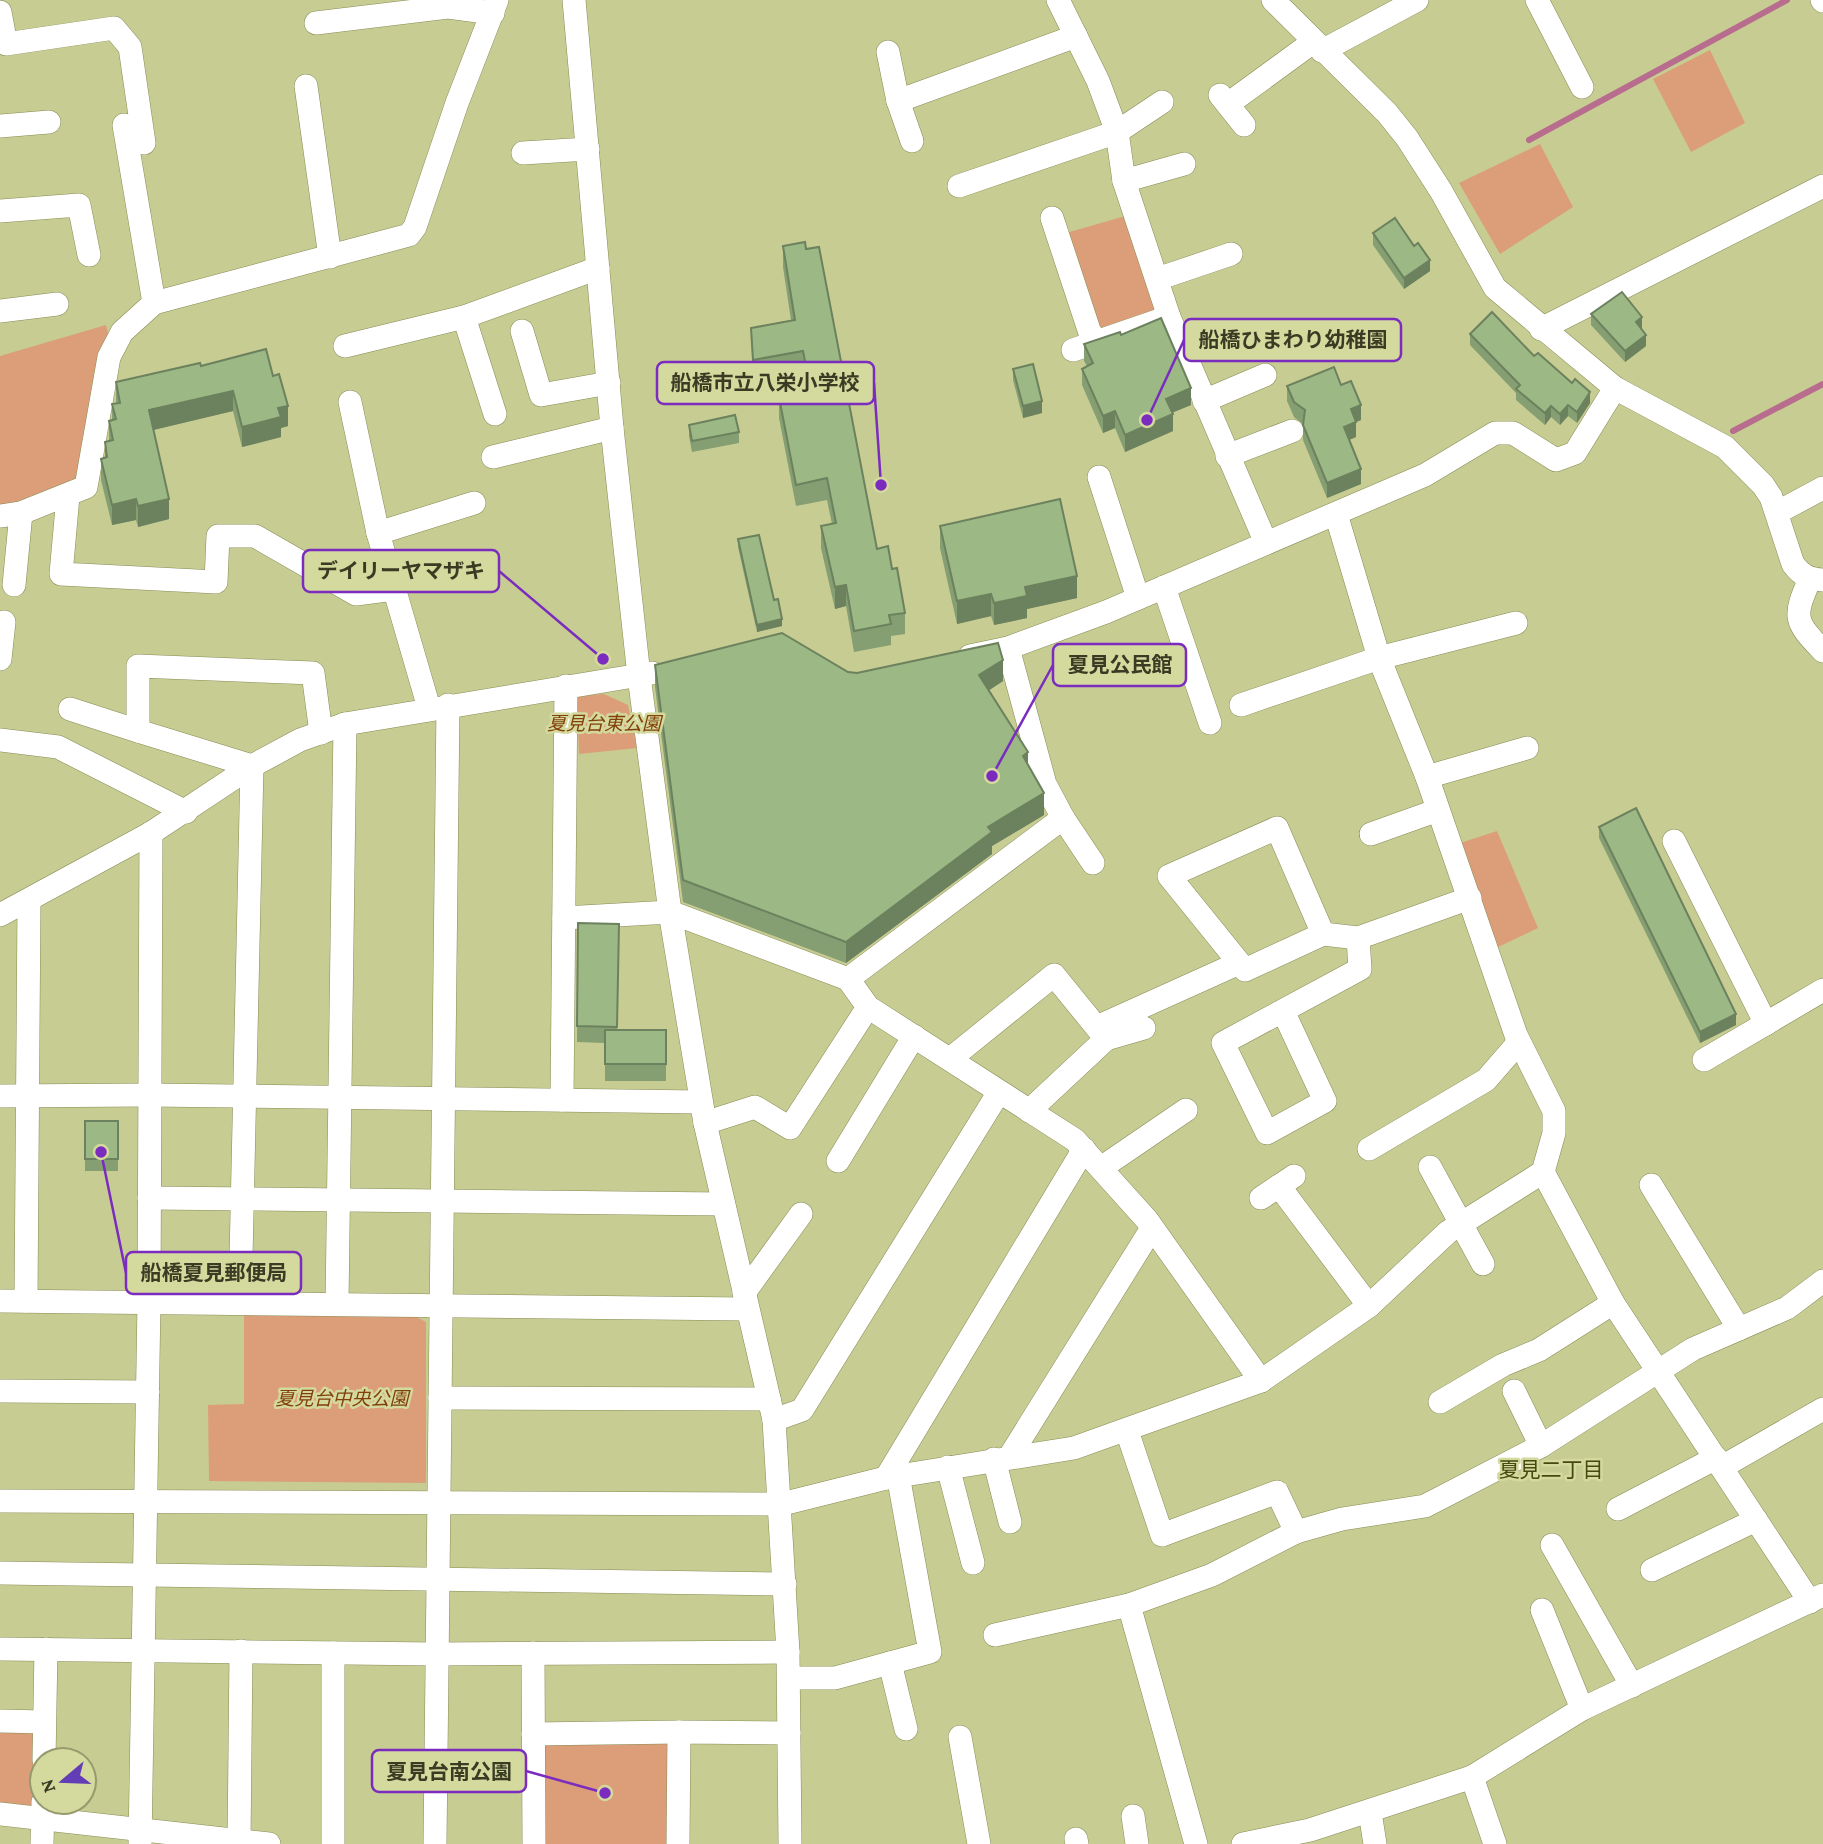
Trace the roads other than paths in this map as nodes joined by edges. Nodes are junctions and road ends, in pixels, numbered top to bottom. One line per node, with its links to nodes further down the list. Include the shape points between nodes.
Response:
1 (574, 0): 23 (street)
2 (1058, 0): 9 (street)
3 (1273, 0): 10 (street)
4 (1417, 0): 10 (street)
5 (1537, 0): 13 (street)
6 (495, 6): 8 (street); 33 (street, via 410,235)
7 (0, 12): 22 (street, via 6,44 114,28 130,47)
8 (316, 23)
9 (1076, 36): 14 (street); 20 (street)
10 (1317, 46): 18 (street, via 1223,99); 41 (street, via 1407,138 1495,288)
11 (888, 52): 14 (street)
12 (306, 86): 33 (street)
13 (1582, 87)
14 (898, 101): 21 (street)
15 (1163, 102): 20 (street)
16 (49, 122): 19 (street)
17 (124, 125): 36 (street)
18 (1244, 125)
19 (0, 127)
20 (1117, 132): 26 (street); 27 (street)
21 (912, 141)
22 (144, 143)
23 (588, 149): 24 (street); 34 (street)
24 (523, 153)
25 (1184, 164): 26 (street)
26 (1124, 181): 35 (street)
27 (958, 186)
28 (1823, 186): 41 (street)
29 (0, 211): 32 (street, via 79,205)
30 (1052, 218): 43 (street, via 1090,333)
31 (1231, 254): 35 (street)
32 (89, 256)
33 (330, 257): 36 (street)
34 (598, 268): 39 (street); 47 (street)
35 (1157, 279): 40 (street)
36 (154, 303): 58 (street, via 115,343 86,487)
37 (57, 304): 38 (street)
38 (0, 311)
39 (464, 317): 44 (street); 51 (street)
40 (1169, 317): 43 (street); 49 (street)
41 (1541, 330): 48 (street)
42 (522, 331): 47 (street, via 541,394)
43 (1098, 341): 45 (street)
44 (345, 346)
45 (1073, 350)
46 (1265, 375): 49 (street)
47 (608, 383): 52 (street)
48 (1615, 388): 60 (street, via 1725,447 1763,485); 62 (street, via 1575,453 1565,459 1556,460 1513,433 1495,433 1425,475)
49 (1204, 401): 54 (street)
50 (350, 402): 63 (street)
51 (495, 414)
52 (612, 428): 55 (street); 78 (street)
53 (1292, 431): 54 (street)
54 (1227, 456): 64 (street)
55 (493, 457)
56 (1099, 477): 69 (street)
57 (1823, 488): 60 (street)
58 (68, 496): 61 (street); 68 (street, via 61,574 216,582 218,536 255,536 356,594)
59 (474, 503): 63 (street)
60 (1778, 512): 65 (street, via 1793,564)
61 (10, 514): 66 (street)
62 (1336, 514): 64 (street); 74 (street)
63 (378, 533): 68 (street)
64 (1266, 543): 67 (street)
65 (1817, 580): 73 (street, via 1797,611 1803,630)
66 (14, 585)
67 (1164, 587): 69 (street); 84 (street)
68 (394, 589): 81 (street)
69 (1138, 598): 72 (street)
70 (4, 622): 75 (street)
71 (1516, 623): 74 (street)
72 (1007, 648): 76 (street); 93 (street, via 1045,784)
73 (1823, 651)
74 (1379, 658): 80 (street); 90 (street)
75 (0, 659)
76 (942, 662)
77 (678, 666): 78 (street)
78 (639, 676): 79 (street); 100 (street)
79 (566, 686): 81 (street); 102 (street)
80 (1241, 705)
81 (438, 707): 83 (street); 123 (street)
82 (70, 709): 85 (street)
83 (345, 723): 86 (street); 122 (street)
84 (1210, 723)
85 (138, 731): 86 (street, via 138,666 313,673); 89 (street)
86 (321, 733): 89 (street)
87 (0, 740): 92 (street, via 58,747)
88 (1527, 748): 90 (street)
89 (252, 766): 92 (street); 121 (street)
90 (1427, 777): 91 (street)
91 (1438, 810): 95 (street); 98 (street)
92 (186, 812): 94 (street)
93 (1063, 818): 97 (street); 106 (street)
94 (151, 833): 99 (street); 118 (street)
95 (1371, 834)
96 (1674, 841): 110 (street)
97 (1093, 863)
98 (1470, 898): 104 (street); 114 (street)
99 (29, 902): 101 (street); 120 (street)
100 (670, 912): 102 (street); 106 (street); 127 (street)
101 (0, 915)
102 (564, 918): 124 (street)
103 (1323, 934): 104 (street); 105 (street, via 1245,970); 105 (street, via 1278,828 1170,876)
104 (1358, 938): 109 (street, via 1360,970)
105 (1239, 963): 112 (street)
106 (848, 979): 108 (street)
107 (1823, 990): 110 (street)
108 (868, 1007): 113 (street); 127 (street, via 790,1128 755,1107)
109 (1283, 1011): 109 (street, via 1325,1101 1268,1133 1223,1043)
110 (1766, 1024): 116 (street)
111 (1144, 1028): 112 (street)
112 (1101, 1033): 115 (street, via 1054,975); 126 (street)
113 (914, 1036): 115 (street); 130 (street)
114 (1519, 1042): 129 (street, via 1486,1080); 133 (street, via 1554,1111 1555,1133)
115 (950, 1059): 117 (street)
116 (1704, 1060)
117 (999, 1091): 126 (street); 164 (street, via 802,1410)
118 (149, 1095): 120 (street); 121 (street); 136 (street)
119 (0, 1096): 120 (street)
120 (26, 1096): 147 (street)
121 (244, 1096): 122 (street); 137 (street)
122 (340, 1097): 123 (street); 138 (street)
123 (445, 1098): 124 (street); 139 (street)
124 (562, 1100): 127 (street)
125 (1186, 1110): 132 (street)
126 (1029, 1111): 128 (street)
127 (703, 1112): 140 (street)
128 (1083, 1149): 132 (street); 170 (street)
129 (1369, 1149)
130 (838, 1161)
131 (1430, 1167): 142 (street)
132 (1101, 1168): 143 (street)
133 (1543, 1172): 142 (street); 151 (street)
134 (1651, 1185): 155 (street)
135 (1278, 1187): 154 (street)
136 (149, 1198): 137 (street); 149 (street)
137 (244, 1199): 138 (street); 150 (street)
138 (338, 1200): 139 (street); 152 (street)
139 (442, 1201): 140 (street); 153 (street)
140 (723, 1204): 148 (street)
141 (800, 1214): 148 (street)
142 (1461, 1224): 144 (street); 154 (street)
143 (1152, 1228): 157 (street); 167 (street)
144 (1483, 1264)
145 (1823, 1281): 155 (street, via 1787,1308)
146 (0, 1301): 147 (street)
147 (26, 1301): 149 (street)
148 (745, 1301): 153 (street); 164 (street)
149 (149, 1302): 150 (street); 160 (street)
150 (240, 1303): 152 (street)
151 (1613, 1303): 156 (street); 162 (street, via 1539,1350)
152 (337, 1304): 153 (street)
153 (439, 1306): 161 (street)
154 (1368, 1306): 157 (street)
155 (1739, 1329): 156 (street)
156 (1658, 1369): 166 (street); 168 (street)
157 (1261, 1381): 165 (street)
158 (0, 1391): 160 (street)
159 (1514, 1391): 166 (street)
160 (148, 1392): 172 (street)
161 (440, 1398): 164 (street); 173 (street)
162 (1440, 1402)
163 (1823, 1409): 168 (street)
164 (772, 1410): 175 (street)
165 (1127, 1431): 167 (street, via 1074,1448); 179 (street, via 1162,1535 1277,1492)
166 (1541, 1446): 179 (street, via 1424,1506 1342,1519)
167 (1002, 1458): 169 (street); 178 (street)
168 (1719, 1463): 176 (street); 177 (street)
169 (948, 1467): 170 (street); 181 (street)
170 (892, 1476): 175 (street); 199 (street, via 930,1652)
171 (0, 1490): 172 (street)
172 (147, 1495): 173 (street); 174 (street); 184 (street)
173 (439, 1499): 175 (street, via 762,1491); 185 (street)
174 (0, 1501)
175 (782, 1504): 186 (street)
176 (1618, 1509)
177 (1756, 1520): 182 (street); 187 (street)
178 (1010, 1522)
179 (1296, 1532): 188 (street, via 1212,1575)
180 (1552, 1545): 201 (street)
181 (973, 1563)
182 (1652, 1570)
183 (0, 1573): 184 (street)
184 (145, 1576): 185 (street); 193 (street)
185 (439, 1579): 186 (street); 198 (street)
186 (785, 1584): 195 (street)
187 (1816, 1598): 201 (street)
188 (1129, 1605): 190 (street); 230 (street)
189 (1542, 1610): 202 (street)
190 (995, 1635)
191 (0, 1649): 192 (street)
192 (46, 1649): 193 (street); 204 (street)
193 (144, 1650): 194 (street); 218 (street)
194 (241, 1651): 196 (street); 220 (street)
195 (788, 1652): 197 (street); 200 (street)
196 (333, 1653): 198 (street); 223 (street)
197 (533, 1653): 198 (street); 208 (street)
198 (438, 1654): 224 (street)
199 (890, 1663): 200 (street, via 835,1678); 205 (street)
200 (789, 1678): 207 (street)
201 (1632, 1686): 202 (street)
202 (1582, 1709): 211 (street)
203 (0, 1721): 204 (street)
204 (44, 1722): 210 (street)
205 (906, 1729)
206 (679, 1732): 207 (street); 208 (street); 226 (street)
207 (789, 1733): 227 (street)
208 (533, 1734): 225 (street)
209 (960, 1737): 228 (street)
210 (44, 1746)
211 (1472, 1777): 213 (street); 233 (street)
212 (28, 1811): 214 (street)
213 (1370, 1812): 219 (street); 232 (street)
214 (0, 1814)
215 (43, 1816): 221 (street)
216 (65, 1816): 218 (street)
217 (1133, 1816): 229 (street)
218 (140, 1837): 220 (street)
219 (1311, 1837): 231 (street)
220 (239, 1842): 222 (street)
221 (42, 1844)
222 (269, 1844)
223 (333, 1844)
224 (435, 1844)
225 (534, 1844)
226 (678, 1844)
227 (790, 1844)
228 (979, 1844)
229 (1137, 1844)
230 (1196, 1844)
231 (1243, 1844)
232 (1375, 1844)
233 (1495, 1844)

